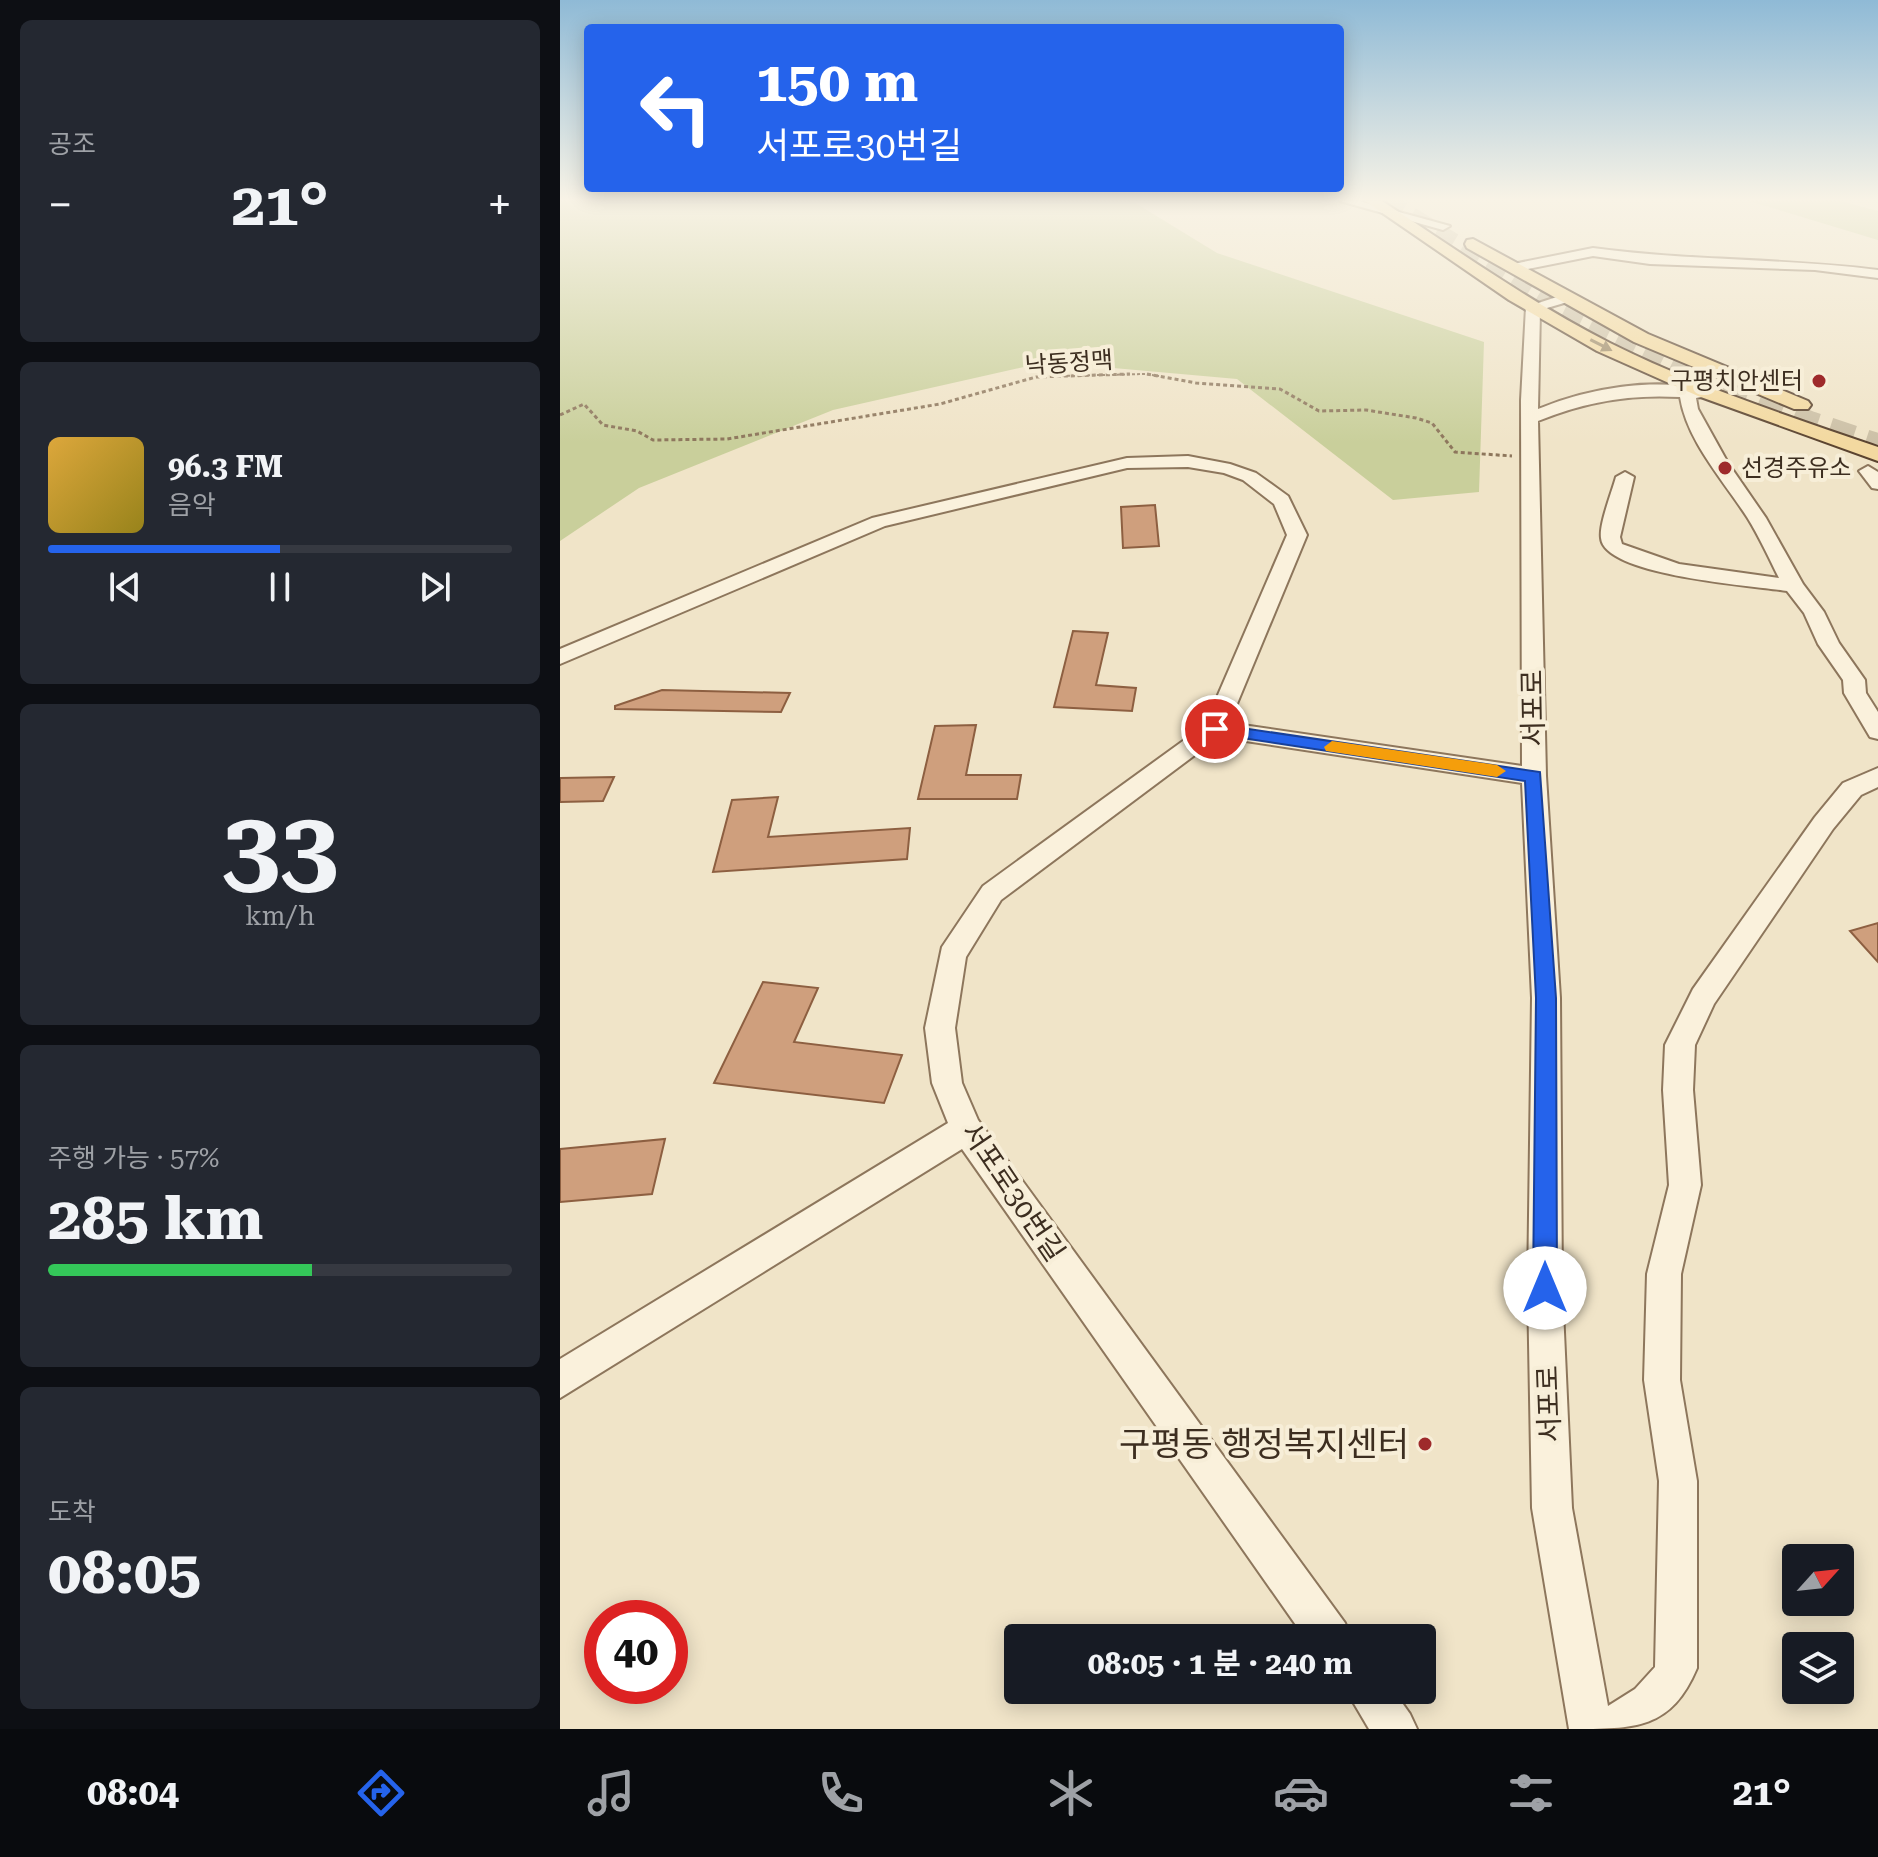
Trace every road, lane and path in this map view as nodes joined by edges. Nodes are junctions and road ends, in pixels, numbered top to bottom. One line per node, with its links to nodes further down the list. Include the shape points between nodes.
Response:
1 (1498, 282): 4 (main road)
2 (1537, 282): 3 (main road)
3 (1566, 298): 4 (street); 9 (main road, via 1641,338)
4 (1533, 307): 6 (main road, one-way to 6, via 1606,348); 8 (street, 서포로)
5 (1687, 392): 6 (street); 8 (street, via 1613,391); 13 (street, via 1700,431)
6 (1711, 394): 11 (main road)
7 (560, 415): 10 (path, 낙동정맥, via 584,404 603,425 637,431 653,440 727,439 940,404 1036,377 1145,374 1280,389 1319,411 1366,410 1432,423 1455,452)
8 (1530, 418): 10 (street, 서포로)
9 (1854, 425)
10 (1530, 456): 17 (street, 서포로)
11 (1875, 469)
12 (1625, 477): 13 (street, via 1610,537 1614,547 1649,563 1693,573)
13 (1794, 586): 16 (street, via 1854,680 1855,693)
14 (560, 657): 15 (street, via 879,522 1166,458 1248,475 1281,500 1297,535)
15 (1215, 729): 17 (street); 19 (street, 서포로30번길, via 992,893 952,955 940,1028 947,1083)
16 (1878, 731)
17 (1534, 776): 24 (street, 서포로, via 1546,998 1545,1288 1552,1508)
18 (1878, 777): 25 (street, via 1852,789 1824,823 1703,997 1680,1045 1685,1185 1664,1274 1662,1380 1678,1481 1676,1668 1658,1697)
19 (966, 1129): 20 (street); 21 (street, 서포로30번길)
20 (560, 1380)
21 (1320, 1624)
22 (1377, 1704): 23 (street)
23 (1395, 1729)
24 (1591, 1729)
25 (1611, 1729)

